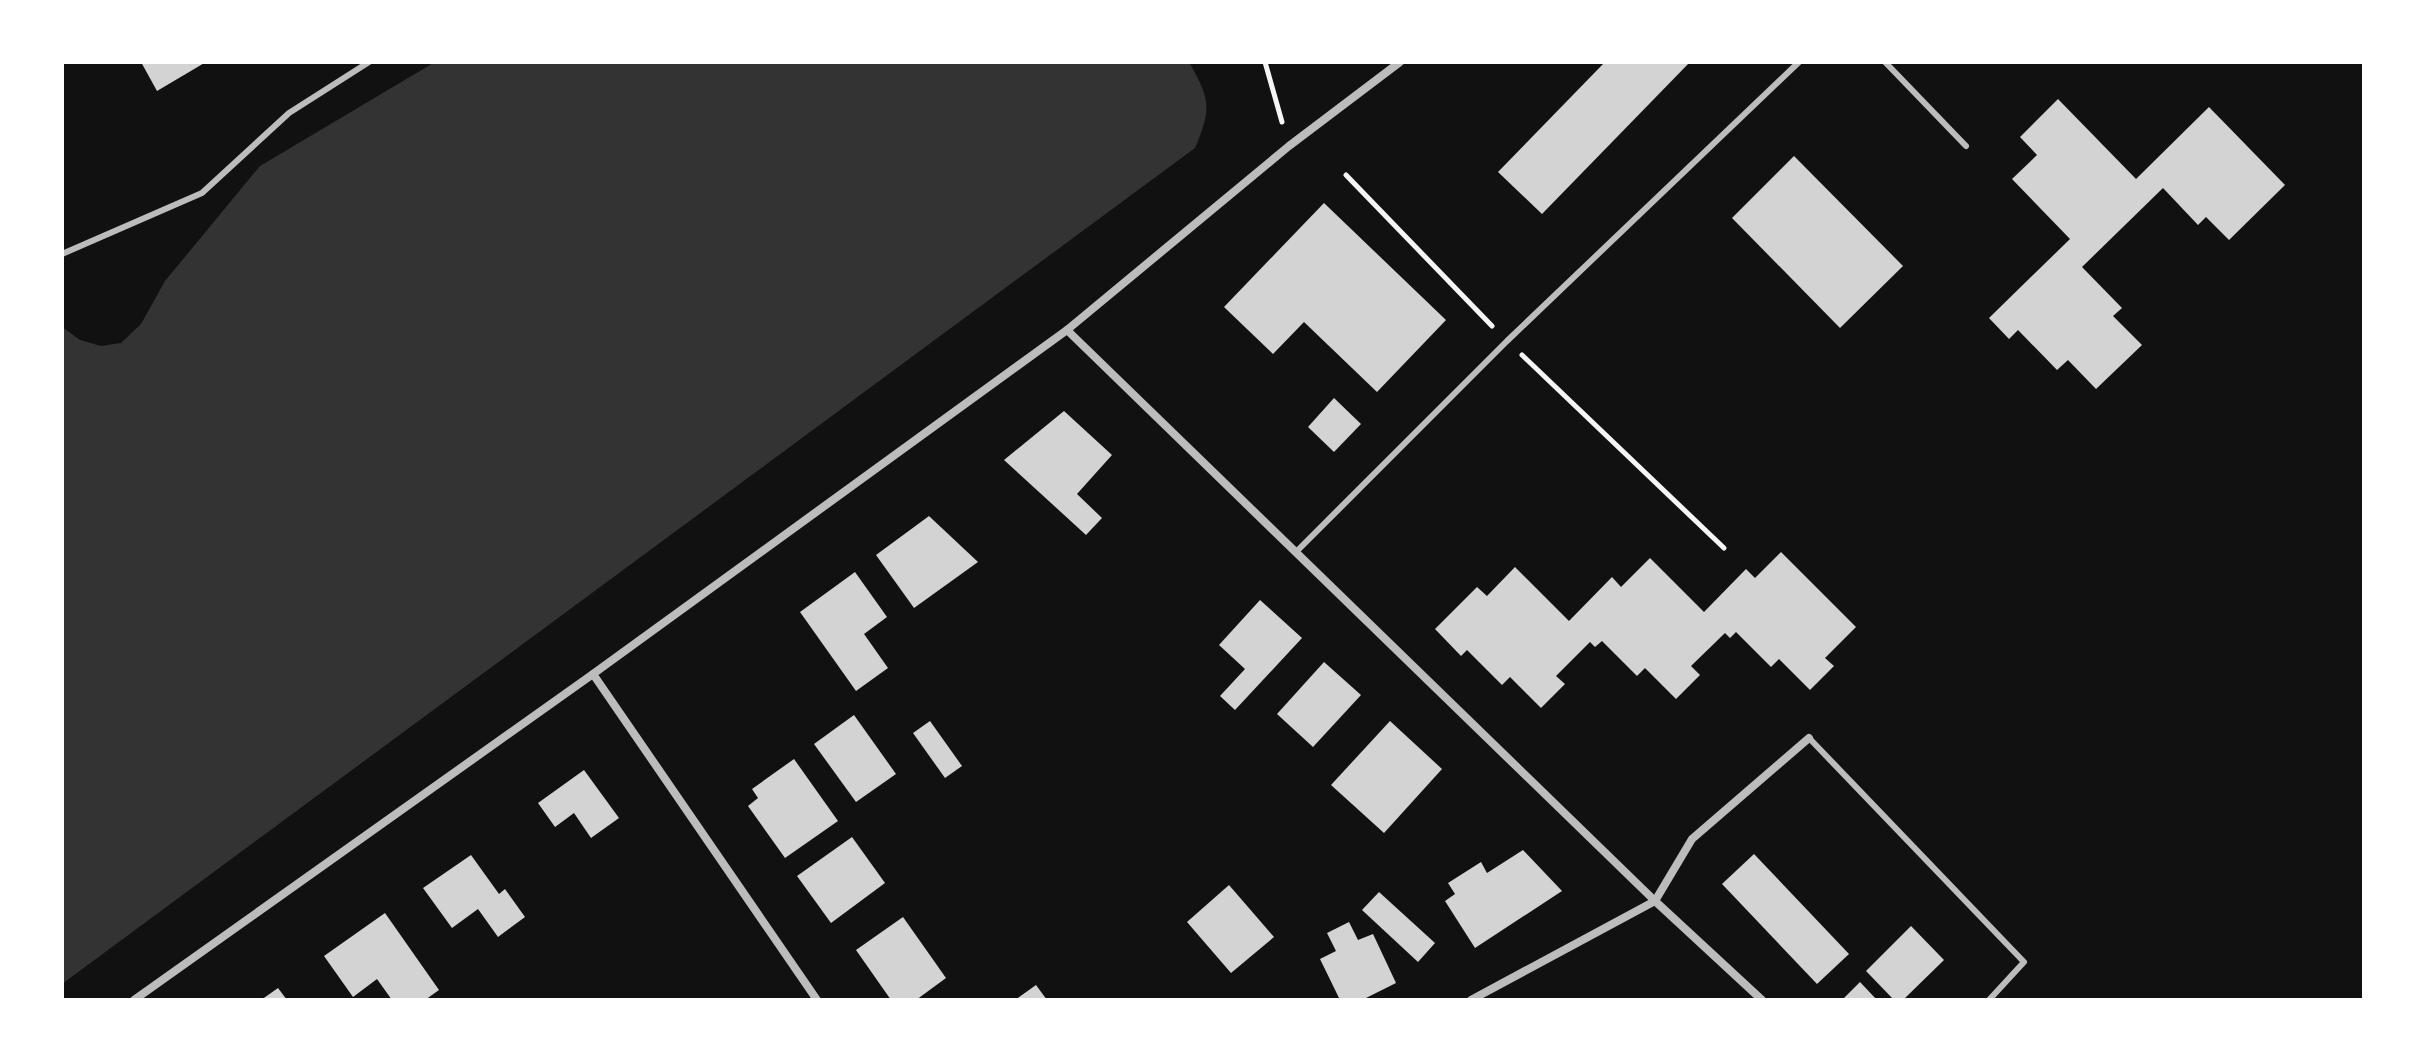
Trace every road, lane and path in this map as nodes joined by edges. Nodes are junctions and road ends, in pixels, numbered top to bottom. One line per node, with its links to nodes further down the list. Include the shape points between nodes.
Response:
1 (369, 62): 9 (lane, via 289,113 202,193)
2 (1265, 62): 6 (path)
3 (1400, 62): 6 (street)
4 (1799, 62): 11 (lane)
5 (1885, 62): 7 (lane)
6 (1289, 146): 10 (street)
7 (1966, 146)
8 (1346, 175): 11 (path)
9 (62, 254)
10 (1067, 330): 13 (street); 14 (street)
11 (1507, 341): 12 (path); 13 (lane)
12 (1724, 548)
13 (1297, 551): 16 (street)
14 (593, 674): 17 (street); 18 (street)
15 (1809, 738): 16 (street, via 1692,839); 21 (lane, via 2024,962)
16 (1655, 901): 19 (street); 20 (street)
17 (134, 1000)
18 (817, 1000)
19 (1471, 1000)
20 (1762, 1000)
21 (1989, 1000)

